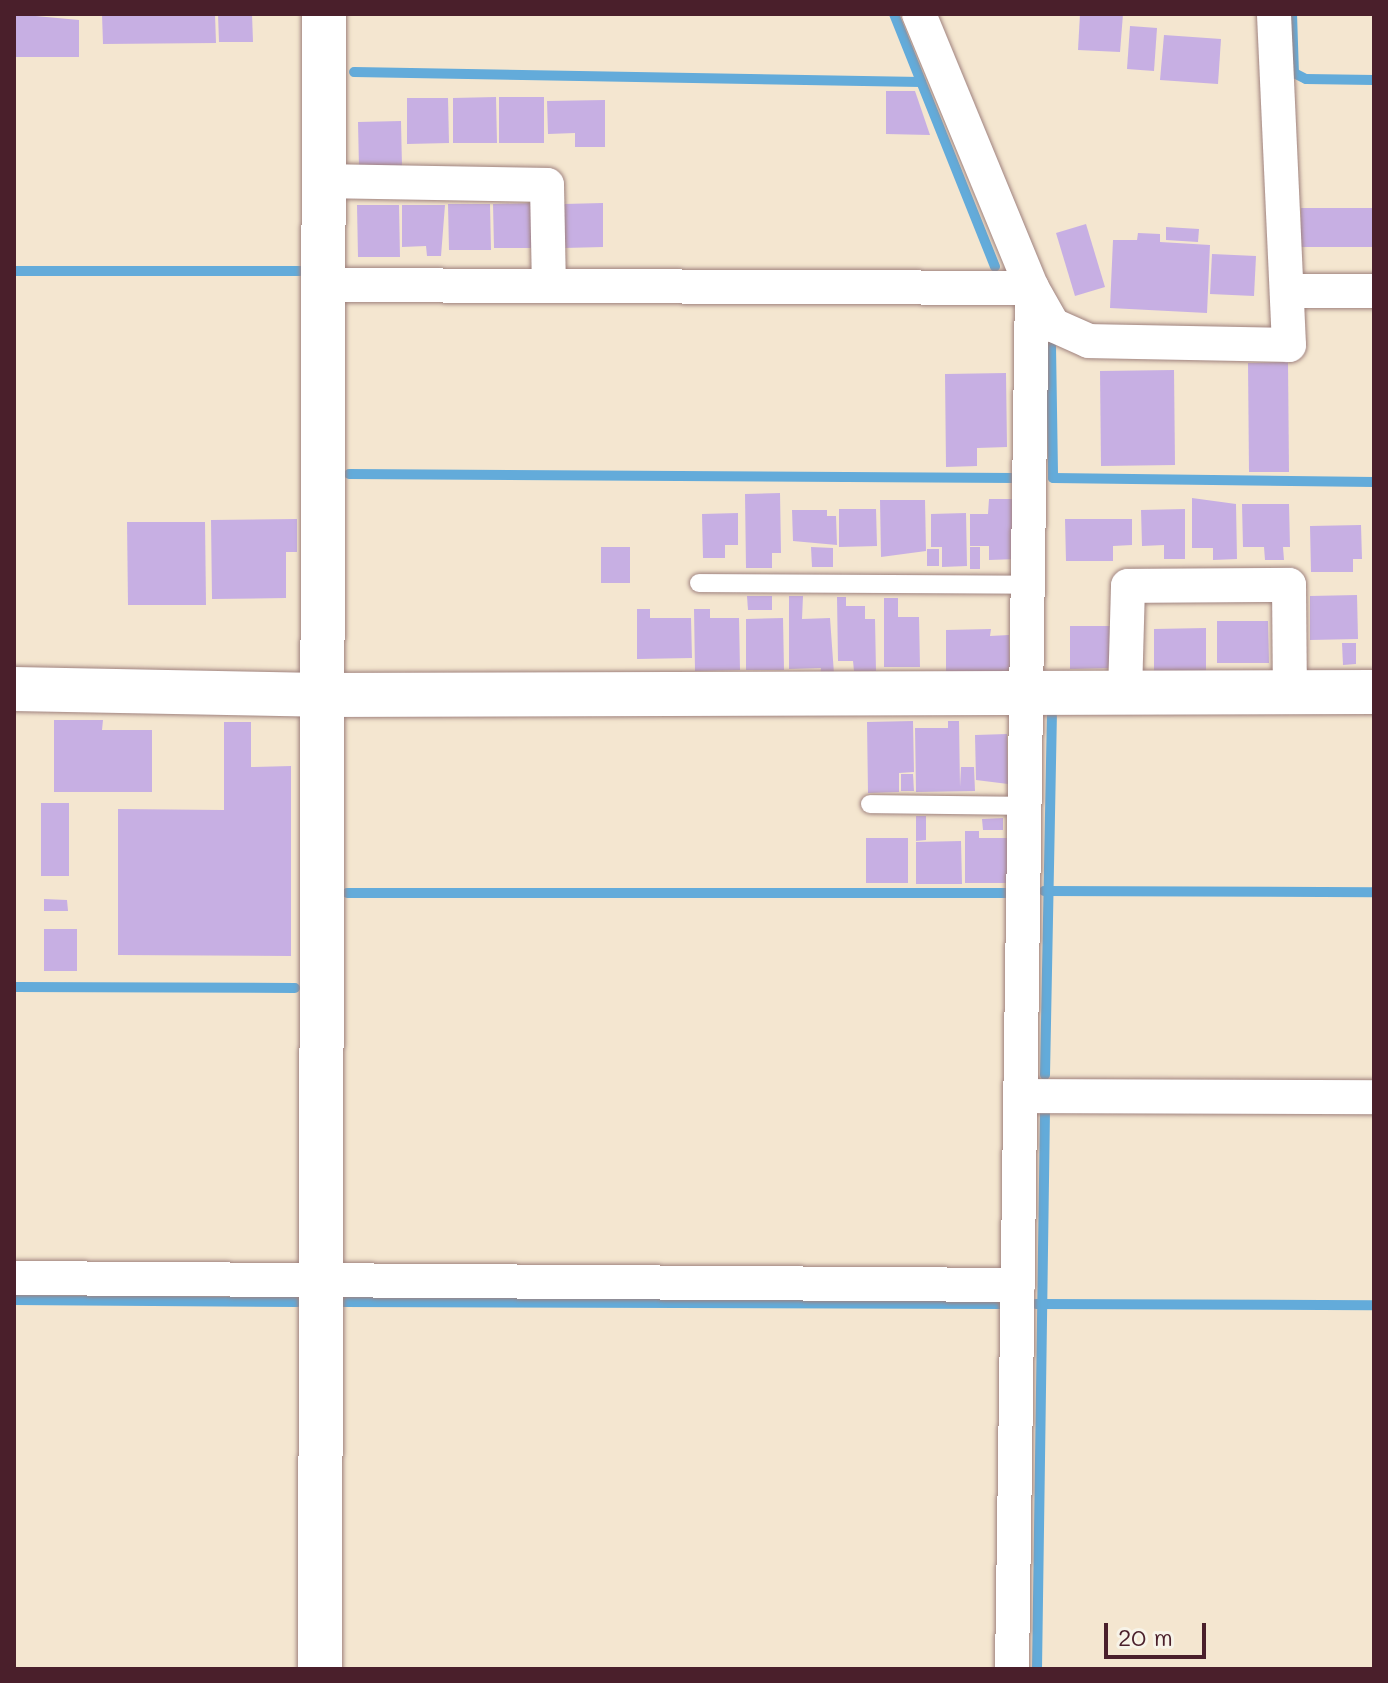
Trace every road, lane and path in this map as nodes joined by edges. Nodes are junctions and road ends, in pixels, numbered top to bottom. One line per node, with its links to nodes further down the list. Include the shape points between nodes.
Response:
1 (324, 14): 4 (street)
2 (919, 14): 7 (street)
3 (1274, 14): 8 (street)
4 (323, 181): 5 (street); 6 (street, via 547,185)
5 (322, 285): 6 (street); 16 (street)
6 (549, 285): 7 (street)
7 (1032, 288): 8 (street, via 1053,325 1089,341 1289,345); 11 (street)
8 (1287, 291): 9 (street)
9 (1374, 291)
10 (699, 583): 11 (lane)
11 (1030, 585): 17 (street)
12 (14, 689): 16 (street)
13 (1374, 692): 14 (street)
14 (1290, 693): 15 (street); 15 (street, via 1289,585 1275,585 1128,586)
15 (1125, 694): 17 (street)
16 (320, 695): 17 (street); 23 (street)
17 (1030, 695): 19 (street)
18 (870, 804): 19 (lane)
19 (1027, 806): 20 (street)
20 (1021, 1096): 21 (street); 24 (street)
21 (1374, 1097)
22 (14, 1278): 23 (street)
23 (320, 1278): 24 (street); 25 (street)
24 (1018, 1285): 26 (street)
25 (320, 1669)
26 (1012, 1669)

